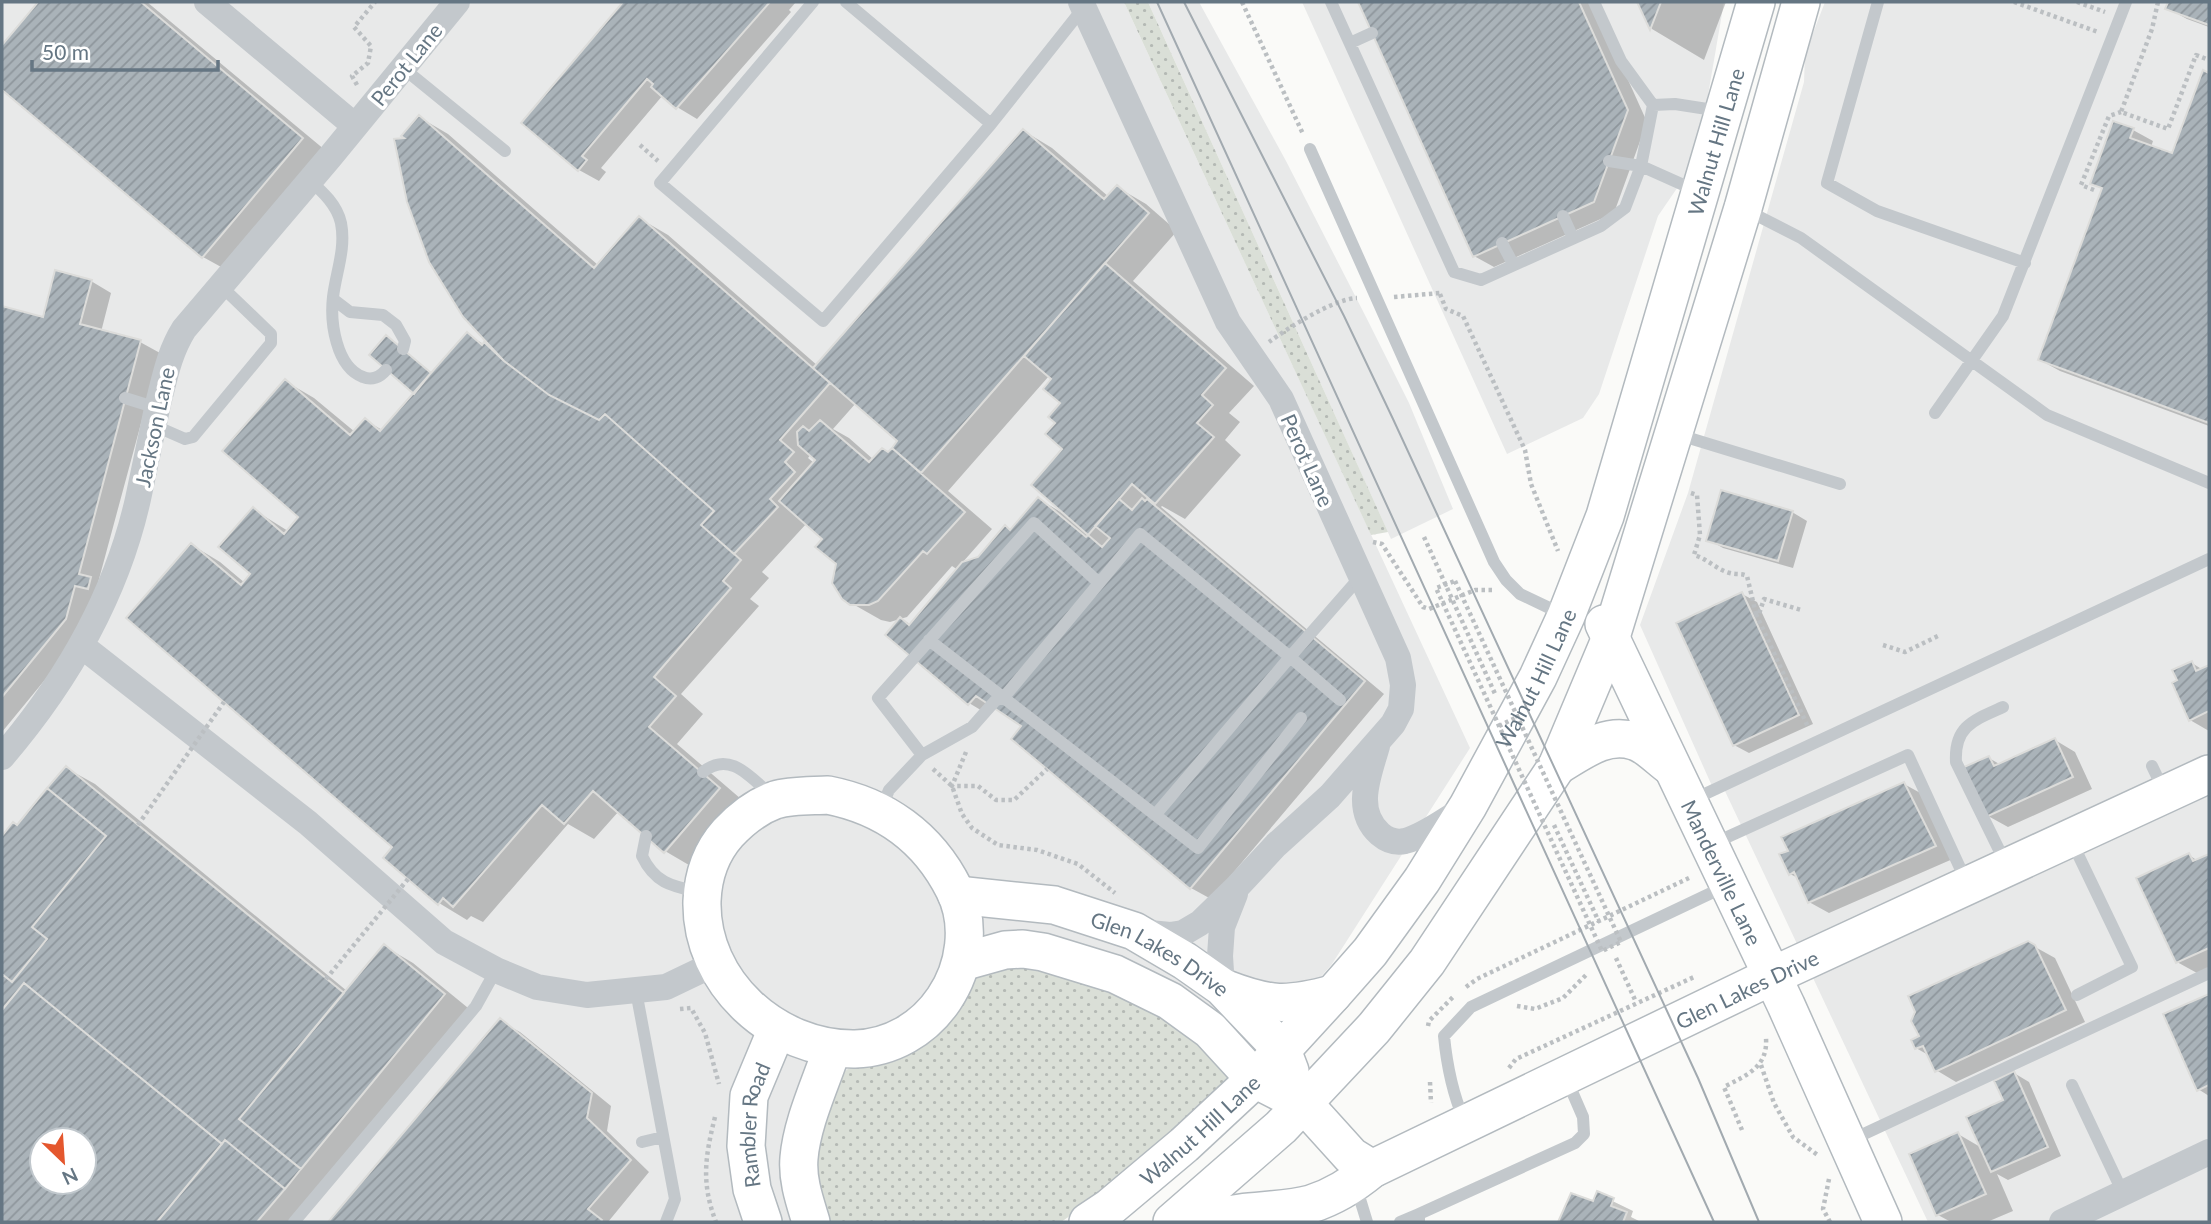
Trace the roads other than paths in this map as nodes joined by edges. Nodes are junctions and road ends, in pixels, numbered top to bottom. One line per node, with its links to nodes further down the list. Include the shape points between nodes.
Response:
1 (208, 2): 18 (street)
2 (457, 2): 14 (street, Perot Lane)
3 (813, 2): 17 (lane, via 660,183 823,321)
4 (846, 2): 17 (lane)
5 (1331, 2): 13 (lane)
6 (1594, 2): 15 (lane, via 1621,61)
7 (1756, 2): 16 (street, Walnut Hill Lane)
8 (1801, 2): 25 (street, Walnut Hill Lane)
9 (1878, 2): 29 (lane, via 1827,183 1877,211)
10 (2126, 2): 29 (lane)
11 (1082, 4): 17 (lane); 44 (street, Perot Lane, via 1228,322 1280,399)
12 (1372, 33): 13 (lane)
13 (1350, 43): 30 (lane, via 1454,272 1481,280)
14 (403, 68): 18 (street, Perot Lane); 20 (lane)
15 (1653, 106): 16 (lane, via 1675,104); 22 (lane)
16 (1724, 111): 24 (street, Walnut Hill Lane)
17 (991, 124)
18 (355, 126): 23 (street, Jackson Lane)
19 (1310, 149): 46 (lane, via 1494,562 1520,594)
20 (505, 151)
21 (1609, 161): 22 (lane)
22 (1641, 166): 24 (lane); 27 (lane, via 1625,208)
23 (310, 181): 31 (street, Jackson Lane); 32 (lane, via 332,204 341,223 342,246)
24 (1700, 192): 25 (street); 42 (street, Walnut Hill Lane)
25 (1743, 208): 34 (lane, via 1801,237); 39 (street, Walnut Hill Lane)
26 (1563, 216): 27 (lane)
27 (1573, 239): 30 (lane)
28 (1502, 243): 30 (lane)
29 (2025, 263): 34 (lane, via 2003,316)
30 (1513, 264)
31 (221, 286): 38 (street, Jackson Lane, via 174,345); 38 (lane, via 271,334 271,343 193,437 184,439)
32 (332, 299): 33 (lane, via 351,312 374,313 389,320 405,341); 35 (lane, via 338,351 351,370 369,379)
33 (403, 349)
34 (1972, 362): 37 (lane); 40 (lane, via 2047,415)
35 (386, 370)
36 (125, 398): 38 (lane)
37 (1935, 413)
38 (155, 417): 49 (street, Jackson Lane, via 128,538 113,584)
39 (1673, 433): 41 (lane); 48 (street, Walnut Hill Lane)
40 (2209, 483)
41 (1840, 484)
42 (1605, 516): 46 (street, Walnut Hill Lane); 48 (street, Manderville Lane, via 1606,587 1600,613)
43 (2209, 559): 63 (lane)
44 (1361, 576): 50 (lane); 55 (street, Perot Lane, via 1398,658 1403,685 1401,709)
45 (1099, 583): 47 (lane, via 1034,523); 50 (lane, via 1140,534); 51 (lane)
46 (1566, 616): 64 (street, Walnut Hill Lane)
47 (929, 640): 51 (lane); 56 (lane, via 878,698)
48 (1610, 640): 58 (street, Walnut Hill Lane); 59 (street, Manderville Lane)
49 (82, 646): 57 (street, Jackson Lane); 79 (street, via 308,822 444,942)
50 (1290, 657): 52 (lane); 66 (lane)
51 (1005, 696): 56 (lane, via 972,727); 66 (lane)
52 (1340, 700)
53 (2003, 707): 70 (lane, via 1969,723 1955,751 1956,762)
54 (1301, 718): 66 (lane, via 1198,848)
55 (1379, 740): 64 (street, via 1364,804 1368,820 1380,834 1392,841 1405,841); 73 (street, Perot Lane, via 1330,796)
56 (922, 754): 65 (lane, via 889,790)
57 (2, 757)
58 (1557, 766): 59 (street, via 1595,743 1611,739 1635,741); 92 (street, Walnut Hill Lane, via 1427,962)
59 (1672, 768): 63 (street, Manderville Lane)
60 (703, 772): 62 (lane, via 709,767 737,765)
61 (2209, 774): 68 (street, Glen Lakes Drive, via 2159,780)
62 (777, 800): 65 (street, via 828,796); 74 (street, via 755,809 717,845)
63 (1689, 802): 69 (street, Manderville Lane)
64 (1468, 806): 84 (street, Walnut Hill Lane, via 1422,880)
65 (880, 811): 75 (street, via 926,846)
66 (1156, 814)
67 (646, 836): 74 (lane, via 642,856 656,878)
68 (2071, 838): 70 (street, Glen Lakes Drive); 85 (lane, via 2132,967)
69 (1710, 845): 71 (street, Manderville Lane); 72 (lane, via 1908,755)
70 (2007, 867): 72 (street, Glen Lakes Drive)
71 (1729, 885): 81 (street, Manderville Lane); 93 (lane, via 1471,1007 1444,1037 1447,1070)
72 (1968, 886): 81 (street, Glen Lakes Drive)
73 (1237, 887): 76 (street, via 1183,933); 82 (street, via 1222,927)
74 (703, 893): 78 (street, via 702,918)
75 (957, 895): 76 (street, Glen Lakes Drive, via 1054,905); 77 (street, via 964,930)
76 (1134, 931): 82 (street, Glen Lakes Drive)
77 (962, 962): 87 (street, via 952,988 934,1014 914,1030 866,1048); 90 (street, Glen Lakes Drive, via 1023,949 1115,974 1193,1016)
78 (715, 964): 83 (street, via 666,987); 86 (street, via 732,991)
79 (496, 971): 83 (street, via 537,987 587,995); 101 (lane, via 476,1006)
80 (2209, 973): 96 (lane)
81 (1772, 976): 89 (street, Glen Lakes Drive); 96 (street, Manderville Lane)
82 (1223, 987): 84 (street, via 1256,1000 1282,1003); 88 (street, Glen Lakes Drive)
83 (636, 991): 94 (lane)
84 (1333, 994): 88 (street, Walnut Hill Lane)
85 (2077, 995)
86 (777, 1029): 87 (street); 103 (street, Rambler Road, via 749,1096 746,1146 752,1189)
87 (832, 1049): 104 (street, Rambler Road, via 799,1159)
88 (1282, 1050): 90 (street, Walnut Hill Lane); 92 (street, Glen Lakes Drive)
89 (1565, 1076): 93 (street, Glen Lakes Drive); 100 (lane, via 1583,1117 1584,1133 1574,1143)
90 (1255, 1079): 92 (street, Glen Lakes Drive); 105 (street, Walnut Hill Lane, via 1184,1145)
91 (2072, 1084): 99 (lane)
92 (1304, 1104): 98 (street, Glen Lakes Drive); 106 (street, Walnut Hill Lane)
93 (1466, 1124): 98 (street, Glen Lakes Drive)
94 (663, 1137): 95 (lane); 102 (lane, via 675,1199)
95 (642, 1142)
96 (1835, 1150): 110 (street, Manderville Lane)
97 (2209, 1152): 99 (street)
98 (1364, 1176): 107 (street, via 1311,1204); 108 (lane)
99 (2123, 1193): 111 (street)
100 (1419, 1218): 109 (lane)
101 (294, 1222)
102 (666, 1222)
103 (763, 1222)
104 (811, 1222)
105 (1088, 1222)
106 (1171, 1222)
107 (1192, 1222)
108 (1367, 1222)
109 (1400, 1222)
110 (1883, 1222)
111 (2063, 1222)

